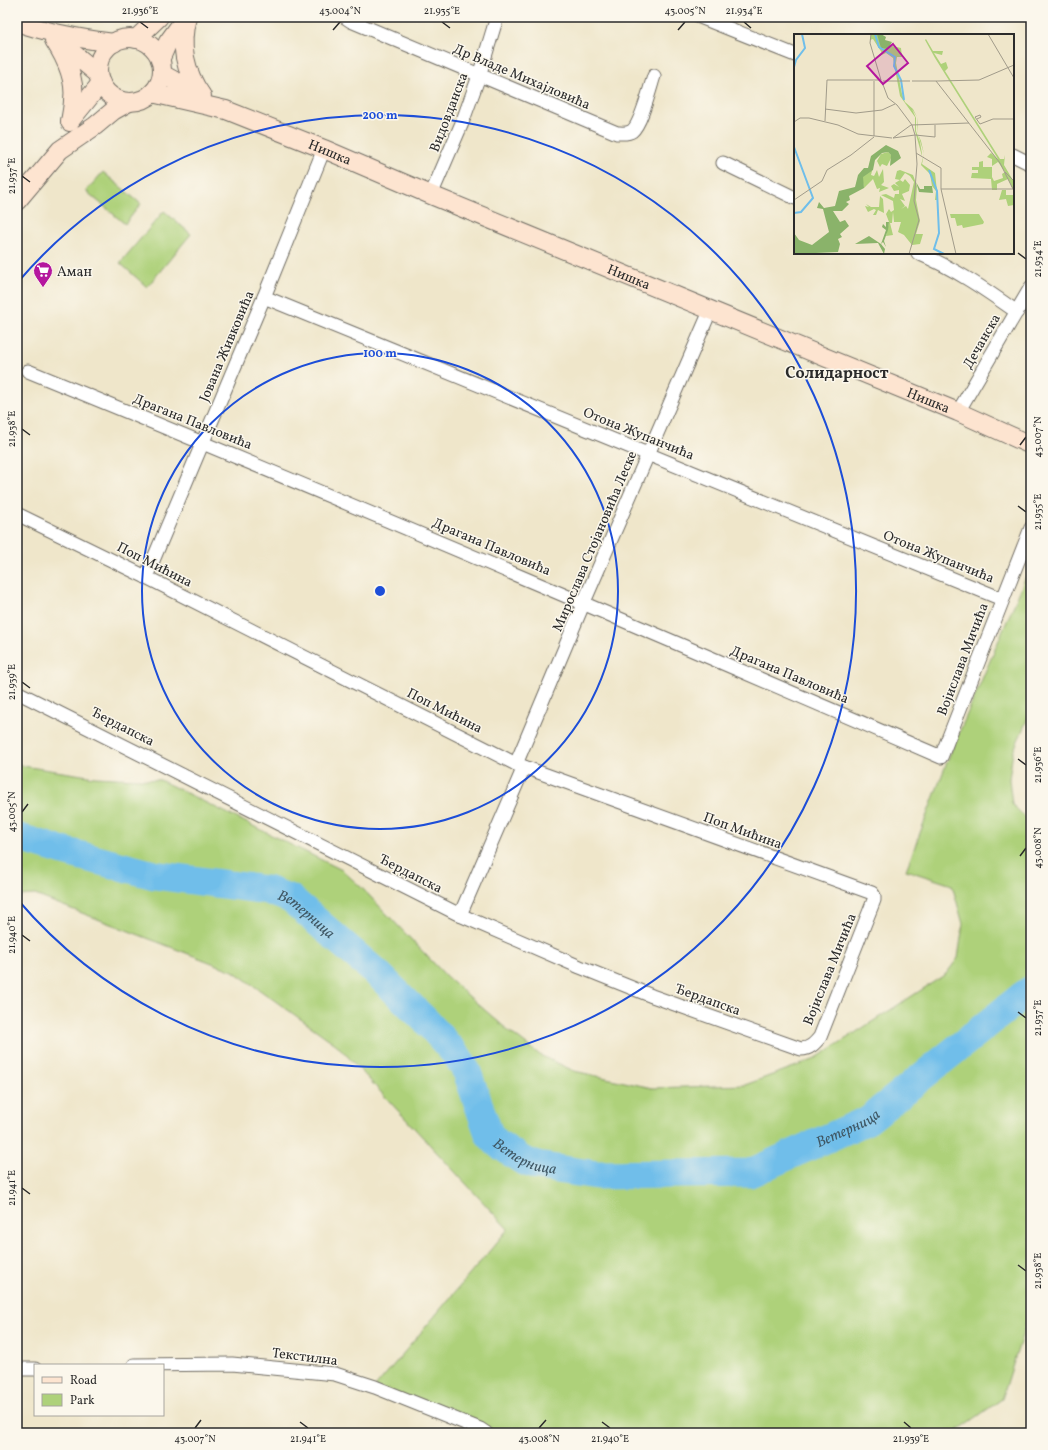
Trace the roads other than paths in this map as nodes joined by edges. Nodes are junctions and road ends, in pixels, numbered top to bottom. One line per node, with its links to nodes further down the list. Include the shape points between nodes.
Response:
1 (159, 17): 8 (main road)
2 (186, 17): 12 (main road, via 168,42); 17 (main road, via 184,58 192,80)
3 (345, 17): 13 (street, Др Владе Михајловића)
4 (497, 17): 13 (street, Видовданска)
5 (700, 17): 11 (street)
6 (17, 22): 7 (main road)
7 (39, 30): 9 (main road); 10 (main road)
8 (136, 39): 10 (main road, via 129,38); 12 (main road, via 153,49)
9 (54, 40): 15 (main road); 20 (main road, via 64,55 70,72 74,99)
10 (114, 43): 15 (main road, via 102,56 99,65)
11 (794, 55)
12 (161, 67): 16 (main road, via 160,81); 17 (main road)
13 (479, 76): 14 (street, Др Владе Михајловића, via 617,133 627,133 632,131 638,122); 26 (street, Видовданска)
14 (654, 76)
15 (100, 78): 18 (main road, via 112,96); 20 (main road)
16 (152, 93): 18 (main road, via 138,101); 19 (main road)
17 (202, 96): 19 (main road)
18 (129, 102): 22 (main road)
19 (226, 110): 21 (main road, Нишка)
20 (70, 122): 22 (main road)
21 (324, 149): 26 (main road, Нишка); 31 (street, Јована Живковића)
22 (60, 150): 28 (main road)
23 (1014, 156): 25 (street)
24 (723, 163): 27 (street)
25 (1031, 164)
26 (432, 195): 32 (main road, Нишка)
27 (794, 198)
28 (17, 201)
29 (920, 254): 33 (street, via 940,262)
30 (1031, 287): 33 (street, Дечанска)
31 (264, 297): 36 (street, Јована Живковића); 38 (street, Отона Жупанчића)
32 (711, 309): 35 (main road, Нишка); 38 (street, Мирослава Стојановића Леске)
33 (1017, 312): 35 (street, Дечанска)
34 (28, 371): 36 (street, Драгана Павловића)
35 (958, 412): 37 (main road, Нишка)
36 (203, 442): 41 (street, Јована Живковића); 43 (street, Драгана Павловића)
37 (1031, 446)
38 (649, 454): 42 (street, Отона Жупанчића); 43 (street, Мирослава Стојановића Леске)
39 (17, 514): 41 (street, Поп Мићина)
40 (1031, 528): 42 (street, Војислава Мичића)
41 (146, 577): 46 (street, Поп Мићина)
42 (1002, 599): 45 (street, Војислава Мичића)
43 (584, 602): 45 (street, Драгана Павловића); 46 (street, Мирослава Стојановића Леске)
44 (17, 692): 48 (street, Ђердапска)
45 (941, 757)
46 (520, 766): 47 (street, Поп Мићина, via 872,893); 48 (street, Мирослава Стојановића Леске)
47 (874, 896): 49 (street, Војислава Мичића, via 872,907 820,1037)
48 (460, 915): 49 (street, Ђердапска, via 652,996)
49 (806, 1049)
50 (164, 1365): 53 (street, Текстилна, via 232,1364 335,1374 375,1387)
51 (17, 1369): 52 (street)
52 (34, 1369)
53 (486, 1433)

